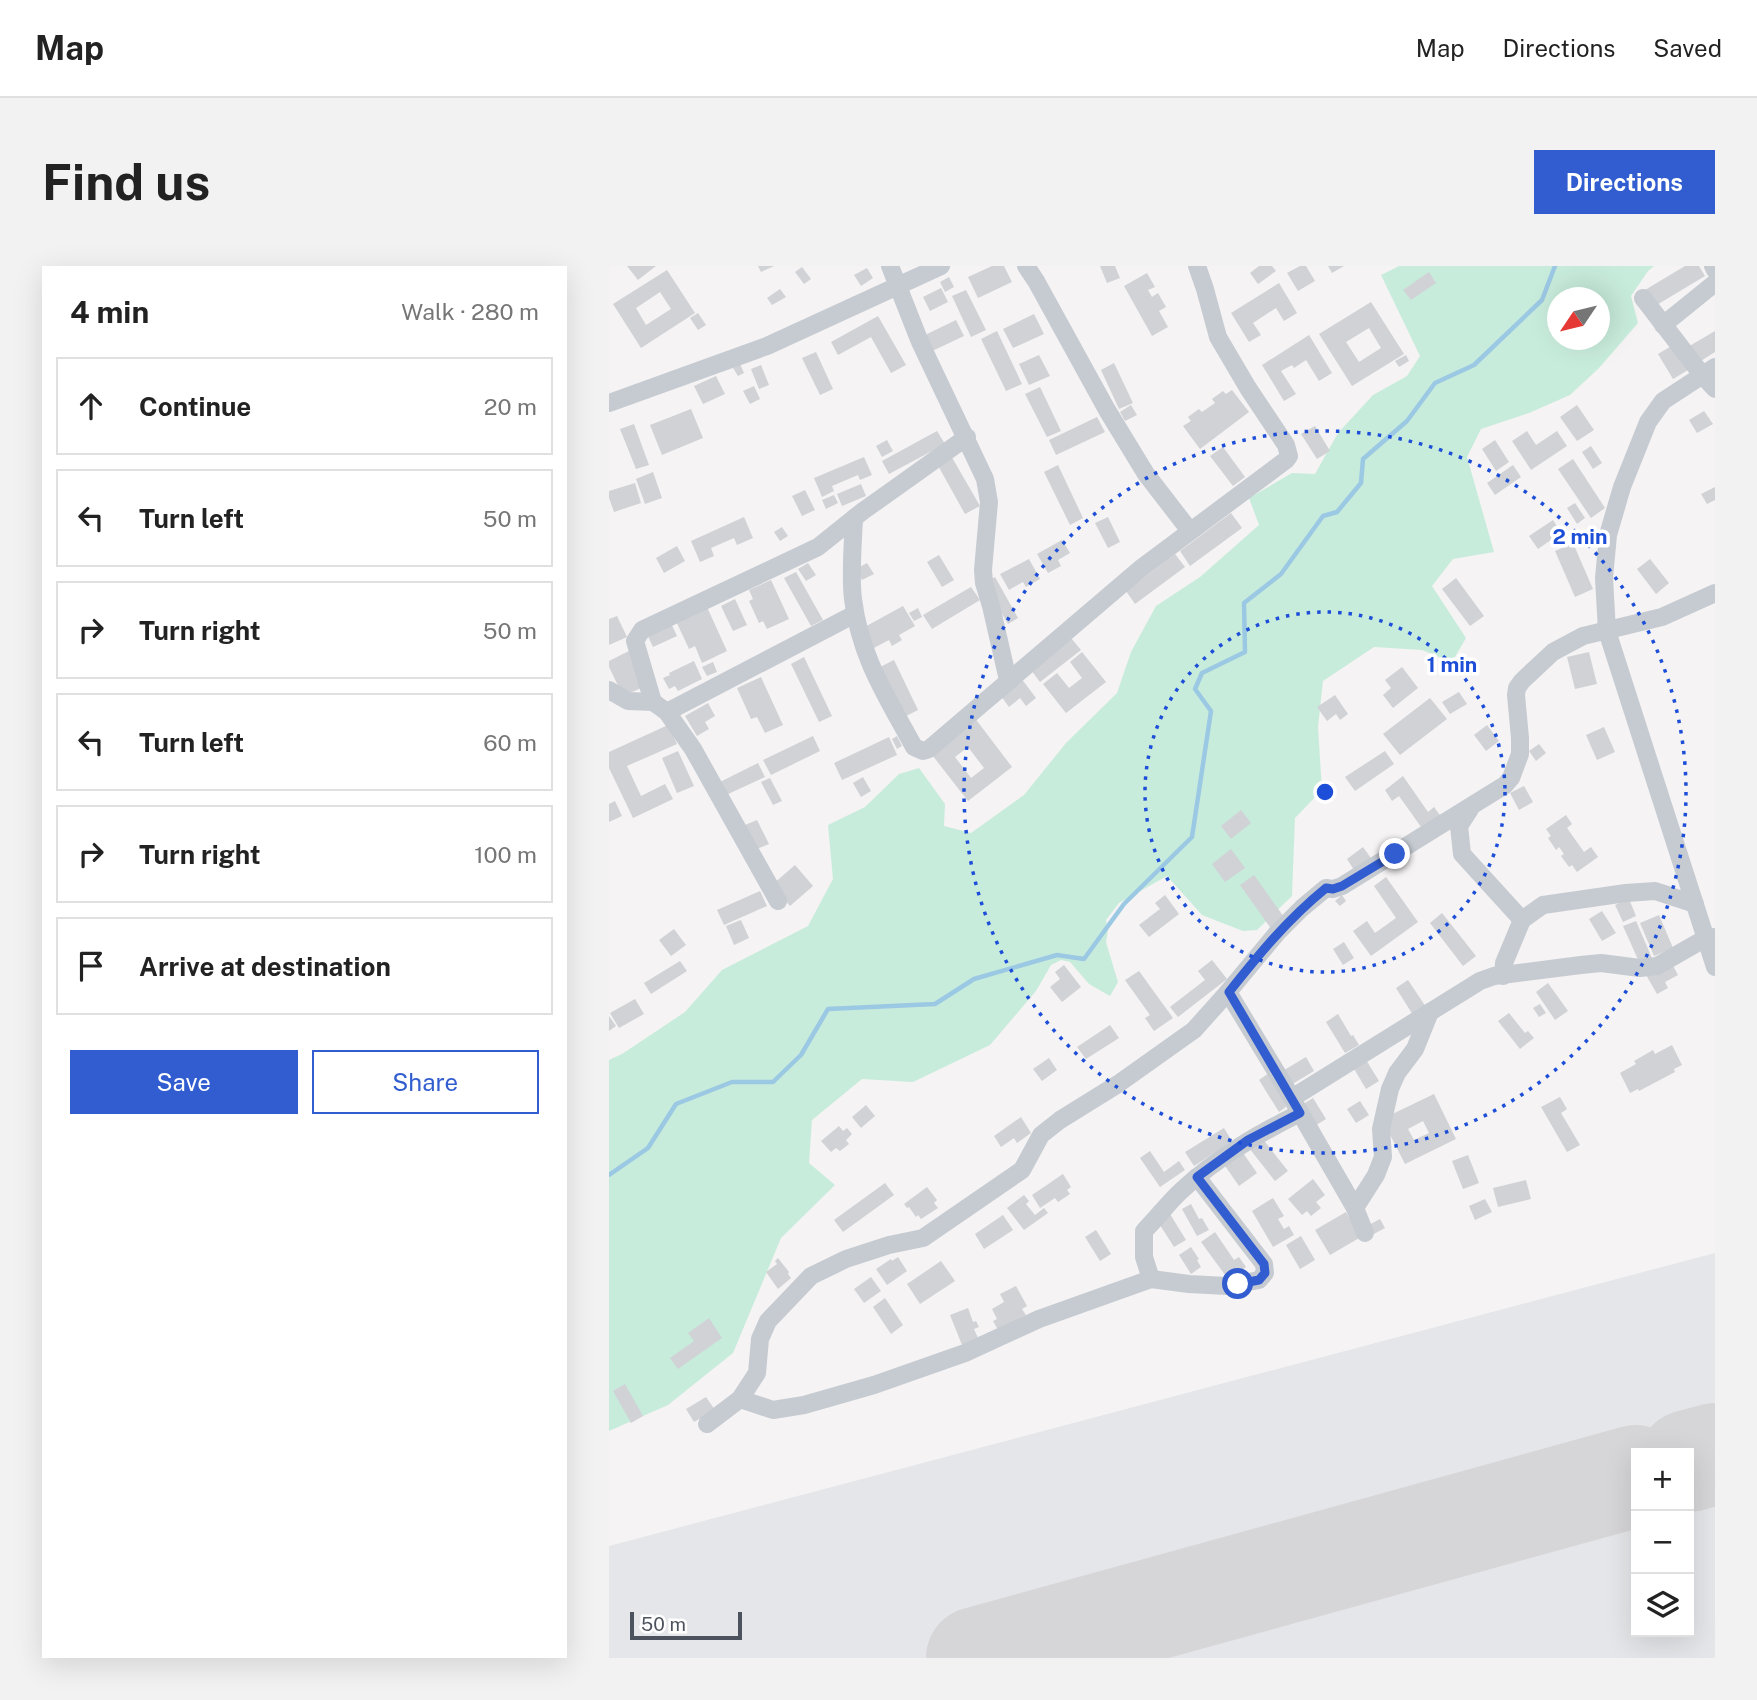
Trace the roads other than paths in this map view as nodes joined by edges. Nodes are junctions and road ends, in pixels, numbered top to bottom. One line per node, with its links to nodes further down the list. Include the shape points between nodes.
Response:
1 (890, 266): 6 (street)
2 (941, 266): 6 (street)
3 (1026, 266): 13 (street, via 1146,474)
4 (1197, 266): 13 (street, via 1218,337 1289,456)
5 (1715, 283): 8 (street)
6 (899, 285): 10 (street, via 767,346); 11 (street, via 920,342)
7 (1643, 298): 8 (street)
8 (1663, 325): 9 (street)
9 (1711, 377): 16 (street, via 1663,401 1648,422 1608,535 1604,578)
10 (609, 403)
11 (967, 437): 12 (street); 17 (street, via 985,479 989,502 984,583)
12 (854, 518): 15 (street); 19 (street, via 818,547 642,631 635,641)
13 (1190, 531): 17 (street)
14 (1715, 593): 16 (street, via 1662,617)
15 (855, 614): 17 (street, via 877,682 918,750 929,749); 19 (street)
16 (1607, 631): 20 (street, via 1583,636 1553,652 1522,681 1516,695 1520,754 1515,769 1505,785); 22 (street)
17 (1008, 680)
18 (609, 690): 19 (street, via 628,701)
19 (660, 707): 21 (street, via 693,749)
20 (1472, 806): 23 (street, via 1459,826 1462,854); 27 (street, via 1342,886 1326,888 1277,933)
21 (778, 901)
22 (1695, 904): 23 (street, via 1655,891 1626,893 1543,905); 24 (street)
23 (1522, 920): 26 (street)
24 (1711, 938): 25 (street); 26 (street, via 1657,966 1601,963)
25 (1715, 967)
26 (1503, 976): 28 (street, via 1480,981)
27 (1229, 992): 29 (street); 34 (street, via 1194,1030 1041,1135 1022,1170 1006,1182 923,1238 846,1259 811,1276 768,1321 759,1339 757,1373)
28 (1430, 1012): 29 (street); 31 (street, via 1415,1049 1390,1088 1381,1129 1383,1157)
29 (1296, 1106): 30 (street); 31 (street)
30 (1197, 1177): 33 (street, via 1144,1231 1144,1256); 33 (street, via 1264,1264 1265,1273 1259,1280 1227,1286)
31 (1355, 1208): 32 (street)
32 (1365, 1233)
33 (1151, 1279): 34 (street, via 874,1385 773,1410)
34 (740, 1399): 35 (street)
35 (707, 1424)

